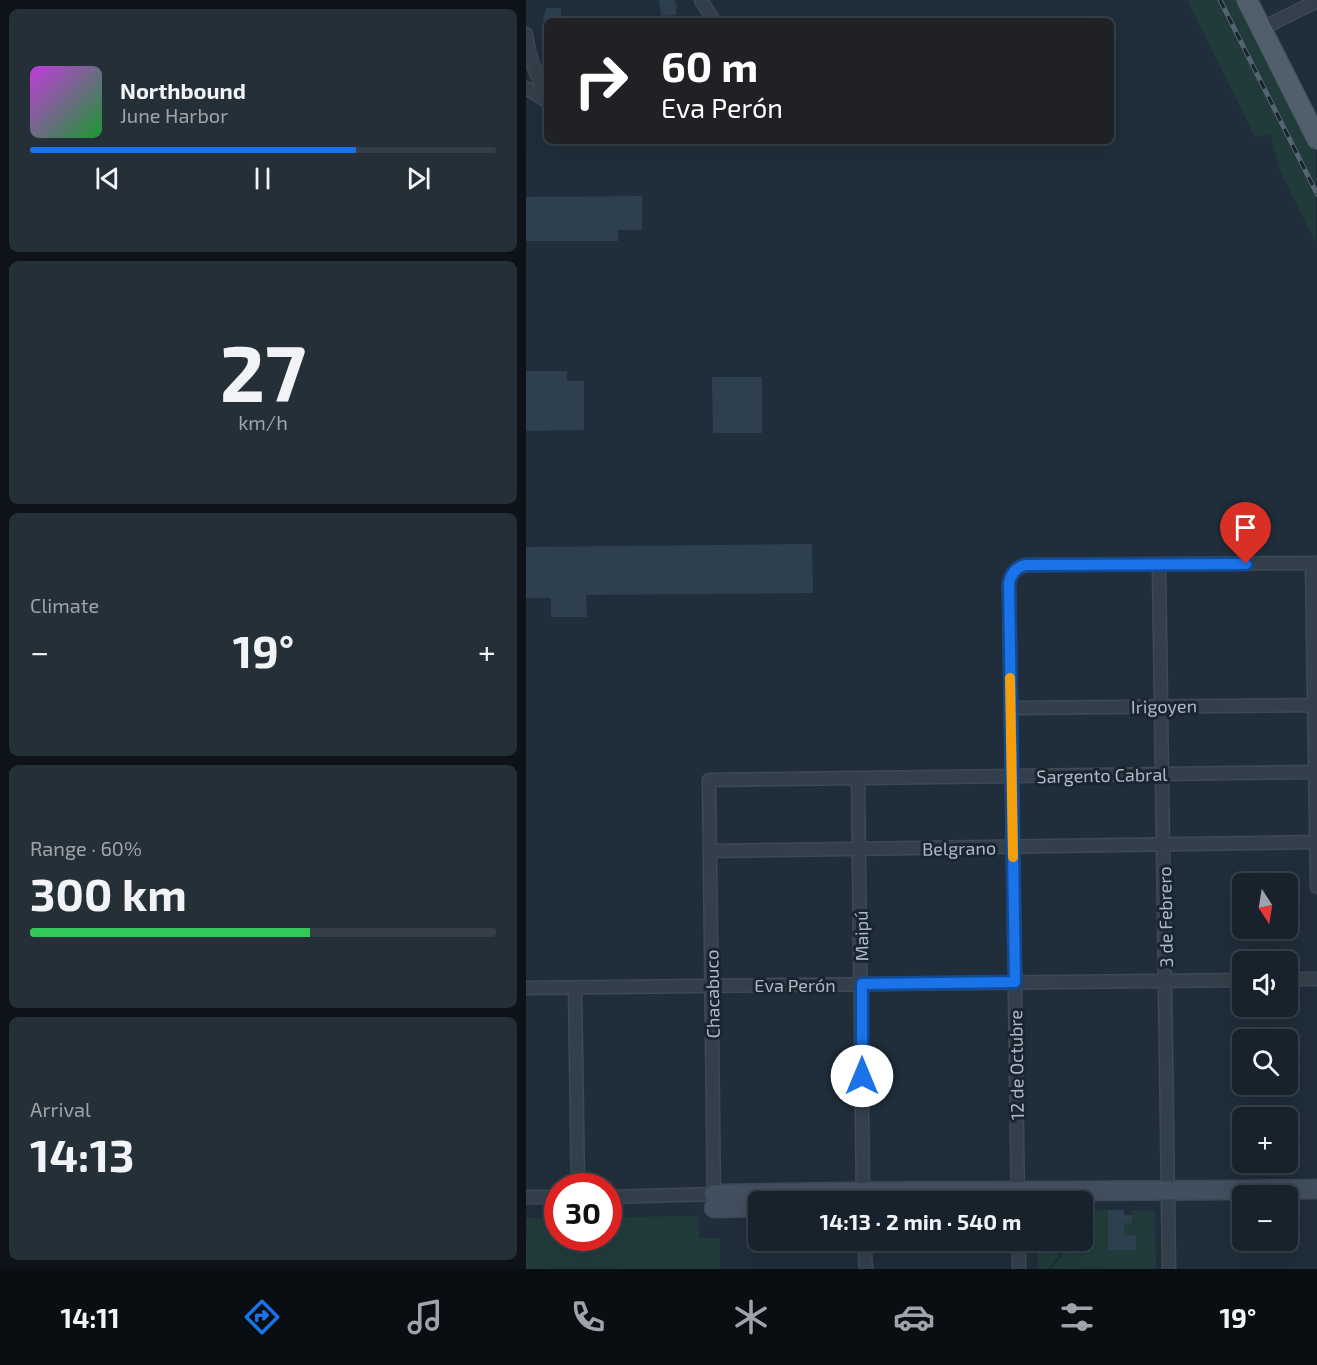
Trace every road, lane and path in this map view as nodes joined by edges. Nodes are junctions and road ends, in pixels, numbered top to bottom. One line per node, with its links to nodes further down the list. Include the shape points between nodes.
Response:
1 (701, 0): 4 (street)
2 (1247, 0): 5 (main road)
3 (1316, 1): 5 (street)
4 (712, 18)
5 (1261, 28): 10 (main road)
6 (526, 34): 8 (street, via 535,74)
7 (526, 88): 9 (street)
8 (544, 90)
9 (544, 99)
10 (1314, 129)
11 (1314, 563): 12 (street); 13 (street)
12 (1159, 565): 14 (street, 3 de Febrero); 15 (street, 12 de Octubre, via 1026,565 1014,571 1009,583)
13 (1315, 705): 14 (street, Irigoyen); 16 (street)
14 (1162, 706): 15 (street, Irigoyen); 17 (street, 3 de Febrero)
15 (1011, 708): 18 (street, 12 de Octubre)
16 (1314, 772): 17 (street, Sargento Cabral); 21 (street)
17 (1163, 774): 18 (street, Sargento Cabral); 22 (street, 3 de Febrero)
18 (1012, 776): 19 (street, Sargento Cabral); 23 (street, 12 de Octubre)
19 (858, 778): 20 (street, Sargento Cabral); 24 (street, Maipú)
20 (709, 780): 25 (street, Chacabuco)
21 (1316, 842): 22 (street, Belgrano); 26 (street)
22 (1164, 844): 23 (street, Belgrano); 30 (street, 3 de Febrero)
23 (1013, 847): 24 (street, Belgrano); 31 (street, 12 de Octubre)
24 (859, 849): 25 (street, Belgrano); 32 (street, Maipú)
25 (710, 851): 33 (street, Chacabuco)
26 (1316, 887)
27 (1316, 979): 29 (street)
28 (1232, 980): 30 (street, Eva Perón)
29 (1298, 980)
30 (1166, 981): 31 (street, Eva Perón); 43 (street, 3 de Febrero)
31 (1015, 982): 32 (street, Eva Perón); 39 (street, 12 de Octubre)
32 (862, 984): 33 (street, Eva Perón); 38 (street, Maipú)
33 (711, 986): 35 (street, Eva Perón); 46 (street, Chacabuco)
34 (526, 988): 35 (street, Eva Perón)
35 (576, 988): 36 (street)
36 (578, 1173)
37 (1316, 1190): 43 (street)
38 (863, 1191)
39 (1018, 1191)
40 (526, 1197): 41 (street)
41 (544, 1197)
42 (1093, 1197): 43 (street)
43 (1168, 1197): 47 (street); 50 (street); 56 (street, 3 de Febrero)
44 (622, 1198): 46 (street)
45 (748, 1200): 46 (street)
46 (714, 1201): 51 (street)
47 (1232, 1201)
48 (1316, 1201): 49 (street)
49 (1298, 1202)
50 (1093, 1203)
51 (748, 1206)
52 (865, 1251): 54 (street)
53 (1019, 1251): 55 (street)
54 (866, 1269)
55 (1019, 1269)
56 (1169, 1269)

